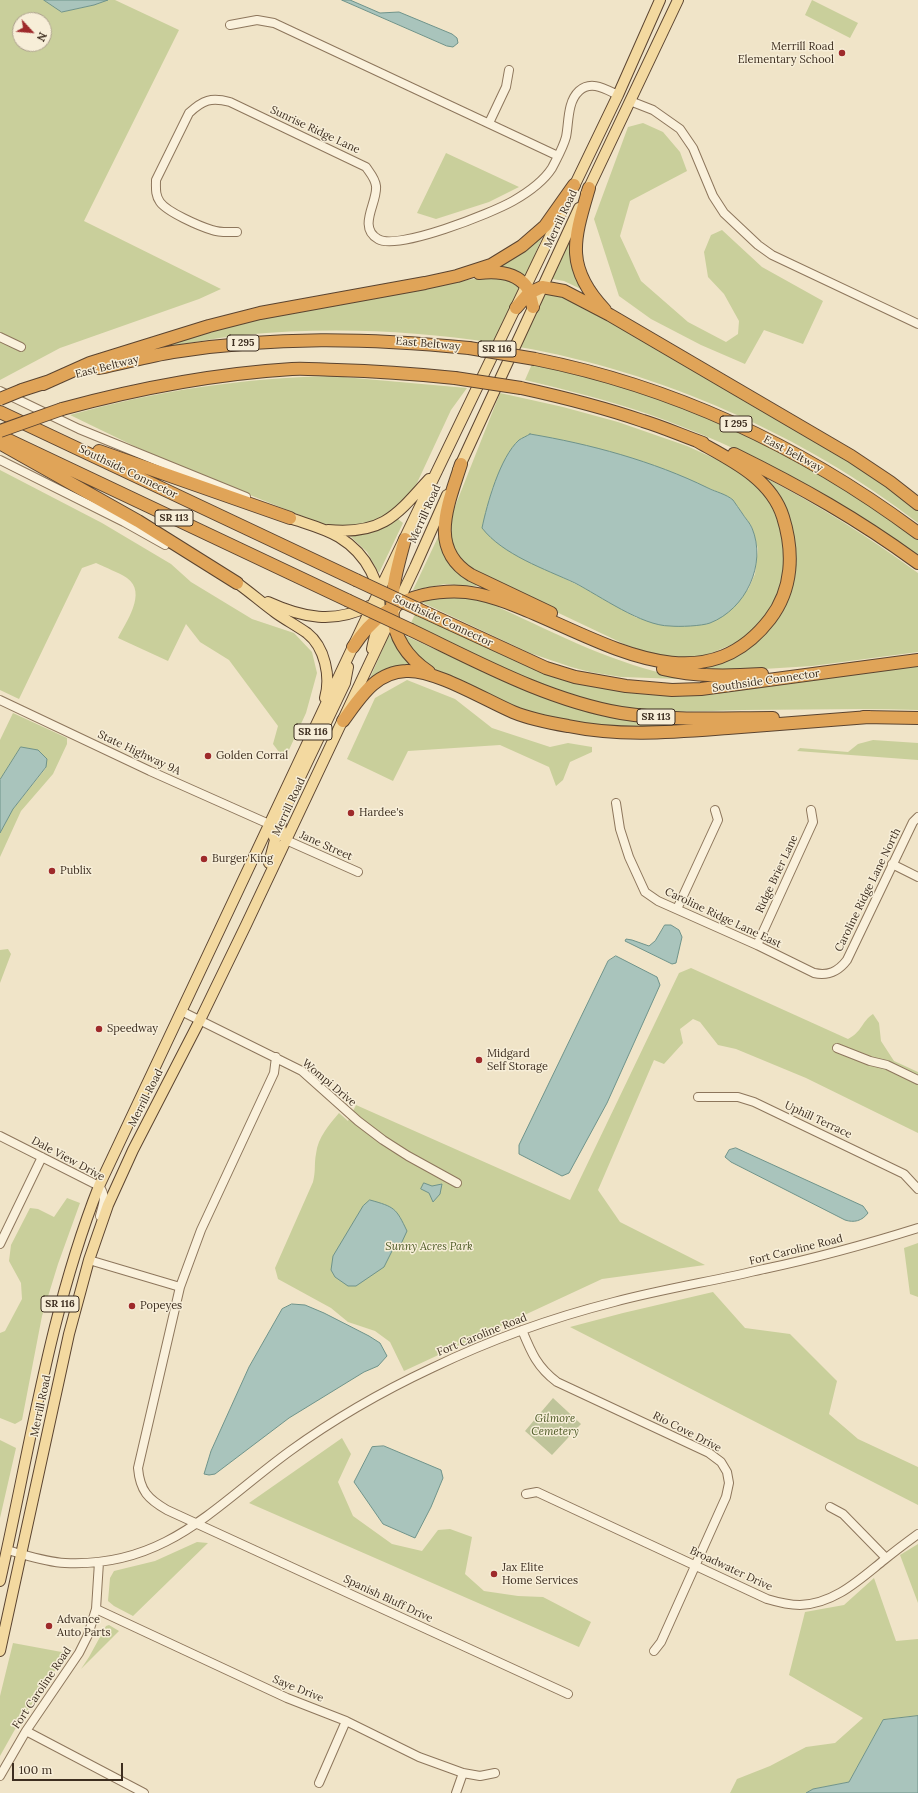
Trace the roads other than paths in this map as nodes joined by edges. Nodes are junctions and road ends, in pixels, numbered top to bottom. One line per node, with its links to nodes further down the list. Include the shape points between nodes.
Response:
1 (660, 0): 6 (main road, Merrill Road)
2 (671, 0): 4 (main road, via 668,6)
3 (678, 0): 4 (main road, Merrill Road)
4 (670, 16): 9 (main road, Merrill Road)
5 (230, 25): 10 (street, via 257,20 274,22)
6 (648, 26): 8 (main road, Merrill Road); 9 (main road, via 649,39 627,90)
7 (508, 70): 10 (street, via 506,87)
8 (618, 95): 11 (street, Sunrise Ridge Lane, via 600,86 589,85 579,91 572,100 566,138); 12 (main road, via 618,112 592,169); 13 (main road, Merrill Road)
9 (630, 101): 12 (main road, Merrill Road / SR 116); 21 (street, via 653,110 680,129 693,148 724,213 758,244 772,254)
10 (489, 123): 11 (street)
11 (558, 156): 14 (street, Sunrise Ridge Lane, via 539,184 513,201 466,222 393,242 378,239 368,223 376,186 373,176 366,167 230,102 206,100 189,113 156,180 156,192 160,202 170,211 212,231)
12 (591, 184): 16 (main road, Merrill Road / SR 116); 20 (highway, via 576,238 578,268 585,286)
13 (574, 185): 15 (highway, via 545,226 522,246 491,265); 17 (main road, Merrill Road)
14 (236, 232)
15 (457, 276): 17 (highway, via 502,272 516,277); 24 (highway, via 260,313 209,326 90,363)
16 (542, 287): 17 (highway); 18 (main road, Merrill Road / SR 116); 20 (highway, via 564,291)
17 (528, 290): 18 (highway); 19 (highway)
18 (533, 307): 34 (main road, Merrill Road / SR 116)
19 (516, 308): 35 (main road, Merrill Road / SR 116)
20 (610, 315): 36 (highway, via 851,456)
21 (918, 324)
22 (0, 337): 23 (street)
23 (22, 347)
24 (43, 384): 26 (highway, East Beltway / I 295, bridge); 39 (highway, East Beltway / I 295, bridge, via 171,352 250,342 364,339 469,348 535,359 656,392 725,419 814,464 869,498)
25 (0, 391): 37 (street, via 80,429 241,495)
26 (0, 399)
27 (0, 412): 32 (highway, Southside Connector / SR 113)
28 (0, 431): 30 (highway, I 295, bridge, via 62,409 119,393 214,376 293,369 393,372 521,388 568,398 644,421)
29 (0, 436): 55 (highway, Southside Connector / SR 113, bridge, via 411,630 537,688 570,700 621,713 658,717)
30 (697, 441): 41 (highway, I 295, via 733,454 804,490 867,527); 49 (highway, via 754,476 769,492 782,512 790,543 791,560 787,585 774,615 763,629 735,650 712,659 688,664 664,663)
31 (0, 443): 42 (highway, via 138,520)
32 (69, 444): 37 (highway, via 95,449); 53 (highway, Southside Connector / SR 113, bridge, via 546,668 604,683 672,690 701,689)
33 (0, 460): 42 (street, via 124,522)
34 (460, 464): 46 (main road, Merrill Road / SR 116, via 415,567); 49 (highway, via 444,532 447,546 457,563 472,575)
35 (437, 471): 38 (main road, via 399,513 384,522 351,531); 40 (main road, Merrill Road / SR 116)
36 (918, 504)
37 (290, 518): 38 (main road)
38 (324, 529): 45 (main road, via 341,538 362,558 375,579)
39 (918, 533)
40 (404, 539): 45 (main road, Merrill Road / SR 116); 46 (highway)
41 (918, 563)
42 (236, 583): 44 (main road)
43 (479, 594): 46 (highway, via 439,591 414,597); 49 (highway); 53 (highway, via 616,656 640,664 695,675 769,674)
44 (257, 597): 45 (main road, via 300,615 316,617 354,613); 57 (main road, via 307,634 318,648 326,667 327,689)
45 (377, 599): 46 (main road); 47 (main road); 48 (main road, Merrill Road / SR 116)
46 (393, 606): 47 (highway); 51 (main road, Merrill Road / SR 116); 52 (highway, via 397,635 420,666)
47 (379, 617): 48 (highway); 51 (main road)
48 (353, 647): 57 (main road, Merrill Road / SR 116); 64 (main road, via 345,683 282,815 281,832)
49 (642, 657)
50 (918, 660): 53 (highway, Southside Connector / SR 113)
51 (367, 670): 58 (main road, Merrill Road / SR 116)
52 (435, 676): 55 (highway, via 515,712 546,722 592,731 659,733); 58 (highway, via 408,670 382,677 370,685)
53 (793, 677)
54 (0, 700): 63 (street, State Highway 9A, via 150,772)
55 (870, 717): 56 (highway, Southside Connector / SR 113)
56 (918, 718)
57 (318, 721): 63 (main road, Merrill Road / SR 116)
58 (343, 721): 64 (main road, Merrill Road / SR 116)
59 (616, 803): 68 (street, Caroline Ridge Lane East, via 620,829 629,857 645,892)
60 (715, 810): 68 (street, via 718,820)
61 (811, 810): 70 (street, Ridge Brier Lane, via 813,822)
62 (918, 817): 65 (street, Caroline Ridge Lane North)
63 (269, 824): 69 (main road, via 275,840 273,853); 72 (main road, Merrill Road / SR 116)
64 (286, 840): 66 (street, Jane Street); 69 (main road, Merrill Road / SR 116)
65 (892, 864): 67 (street); 71 (street, Caroline Ridge Lane North, via 847,960)
66 (358, 872)
67 (918, 877)
68 (677, 909): 70 (street, Caroline Ridge Lane East)
69 (246, 925): 73 (main road, Merrill Road / SR 116)
70 (757, 945): 71 (street, Caroline Ridge Lane East, via 814,973 822,975)
71 (836, 971)
72 (181, 1011): 73 (street, Wompi Drive); 81 (main road, Merrill Road / SR 116)
73 (200, 1020): 75 (street, Wompi Drive); 84 (main road, Merrill Road / SR 116, via 133,1150)
74 (837, 1048): 76 (street, via 870,1061 887,1064)
75 (276, 1057): 80 (street, Wompi Drive, via 302,1071 382,1140); 87 (street, Spanish Bluff Drive, via 274,1073 201,1230)
76 (918, 1080)
77 (698, 1097): 82 (street, Uphill Terrace, via 738,1097 754,1102 904,1174)
78 (0, 1136): 79 (street, Dale View Drive)
79 (42, 1157): 81 (street, Dale View Drive); 85 (street)
80 (457, 1183)
81 (99, 1186): 84 (street, Dale View Drive, via 104,1192 104,1198); 93 (main road, Merrill Road / SR 116, via 76,1246 59,1308)
82 (918, 1189)
83 (918, 1228): 88 (street, Fort Caroline Road, via 773,1267 616,1301)
84 (96, 1238): 86 (main road, Merrill Road / SR 116)
85 (0, 1244)
86 (89, 1260): 87 (street); 94 (main road, Merrill Road / SR 116, via 69,1334)
87 (180, 1287): 91 (street, Spanish Bluff Drive, via 138,1468 143,1490 153,1502)
88 (522, 1330): 91 (street, Fort Caroline Road, via 432,1368 339,1419 243,1486); 97 (street, Rio Cove Drive, via 535,1360 557,1382 687,1442 721,1462 727,1472 729,1483 726,1497)
89 (526, 1494): 97 (street, Broadwater Drive, via 537,1492)
90 (830, 1508): 95 (street, via 843,1514)
91 (198, 1524): 96 (street, Fort Caroline Road, via 165,1544 131,1556); 102 (street, Spanish Bluff Drive)
92 (918, 1534): 95 (street, Broadwater Drive)
93 (7, 1550): 94 (street, Fort Caroline Road); 98 (main road, Merrill Road / SR 116)
94 (22, 1554): 96 (street, Fort Caroline Road, via 62,1563); 100 (main road, Merrill Road / SR 116)
95 (886, 1558): 97 (street, Broadwater Drive, via 830,1598 799,1605 767,1598)
96 (99, 1562): 99 (street, Fort Caroline Road)
97 (696, 1565): 101 (street, Rio Cove Drive, via 661,1642)
98 (0, 1582)
99 (96, 1609): 103 (street, Saye Drive, via 288,1698); 104 (street, Fort Caroline Road, via 80,1653)
100 (0, 1651)
101 (654, 1651)
102 (568, 1694)
103 (346, 1721): 106 (street, Saye Drive, via 419,1757); 108 (street)
104 (26, 1731): 107 (street, Fort Caroline Road); 109 (street)
105 (495, 1772): 106 (street, Saye Drive, via 480,1776)
106 (463, 1773): 110 (street)
107 (0, 1776)
108 (319, 1783)
109 (144, 1793)
110 (456, 1793)

